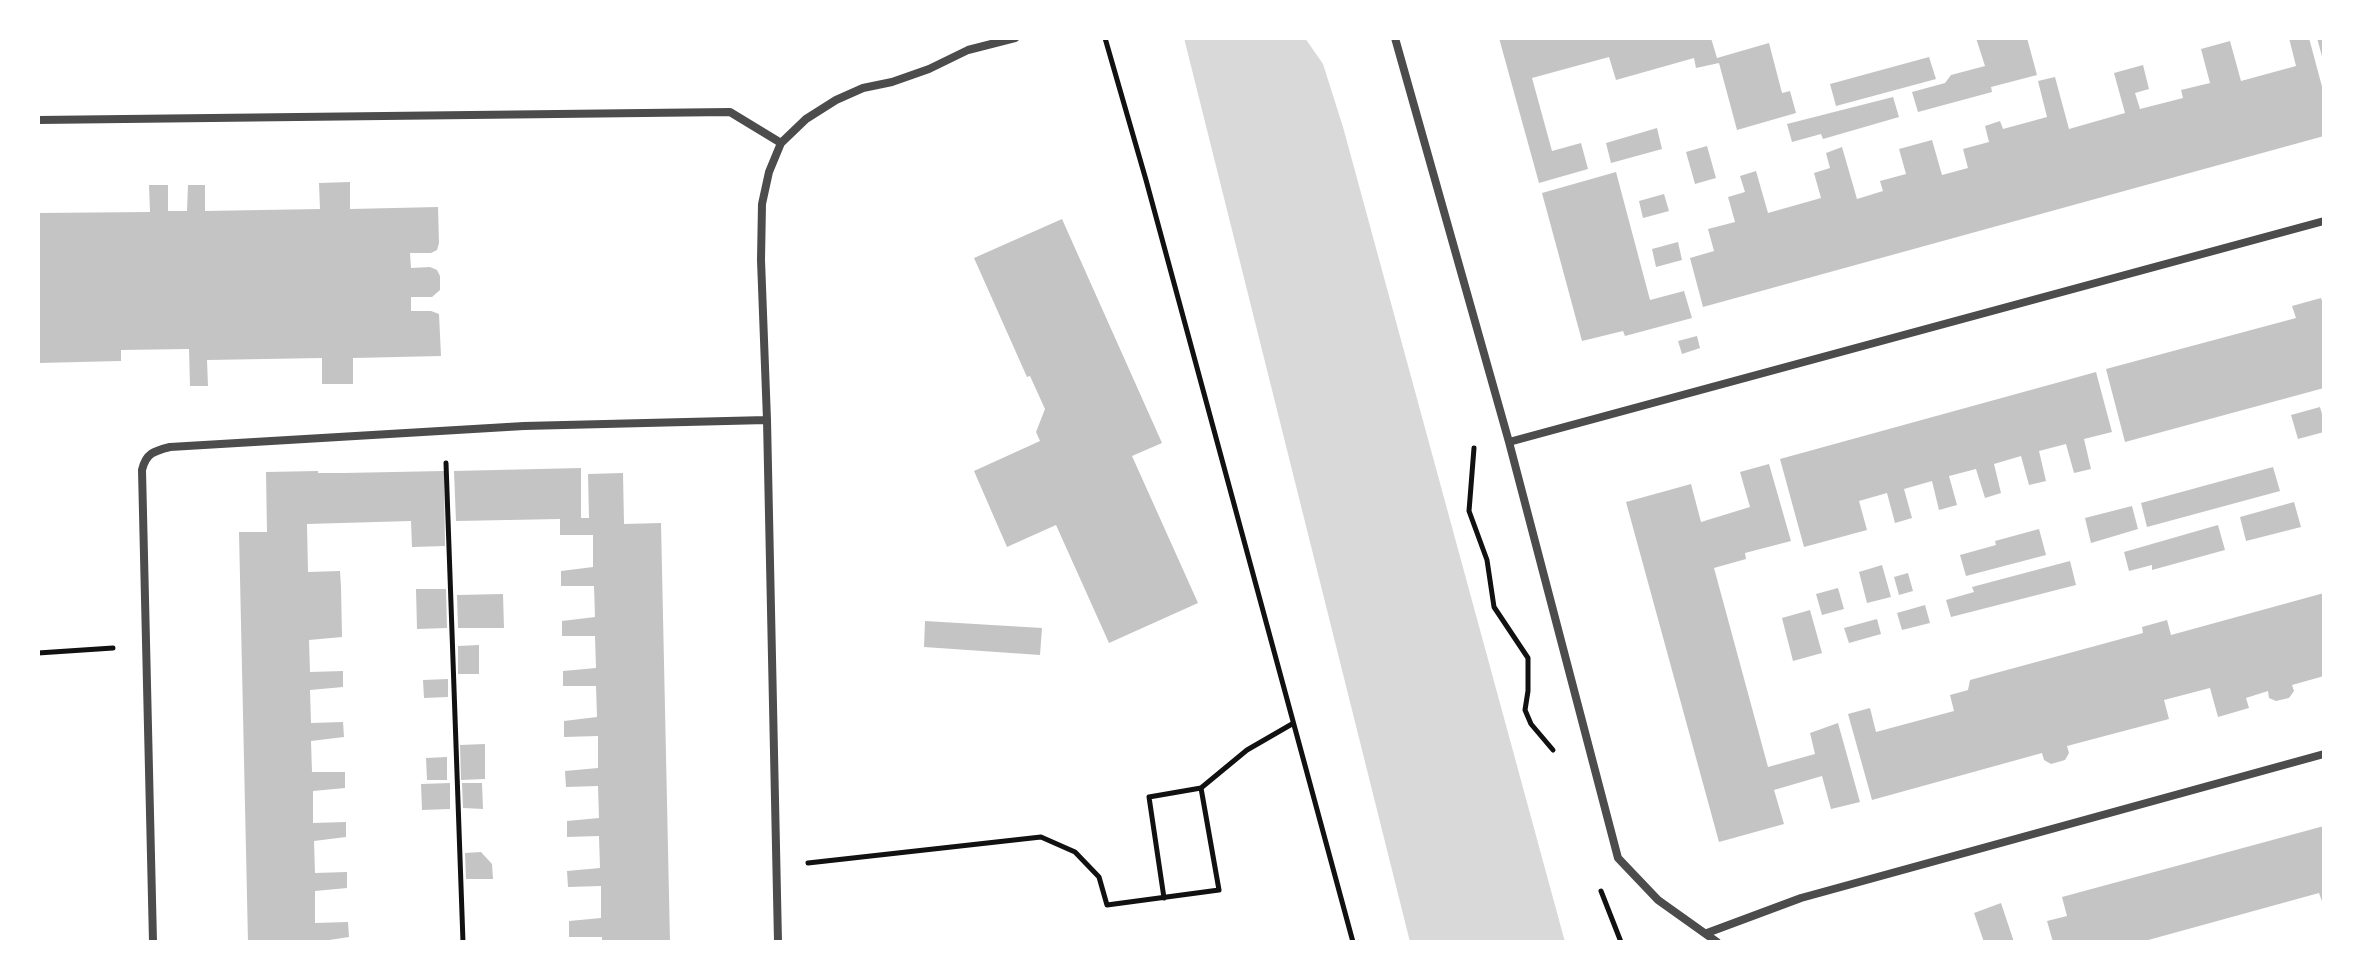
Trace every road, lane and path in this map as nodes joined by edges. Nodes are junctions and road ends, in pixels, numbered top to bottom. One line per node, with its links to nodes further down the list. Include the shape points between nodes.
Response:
1 (984, 38): 5 (street)
2 (1015, 38): 5 (street)
3 (1105, 38): 14 (path)
4 (1395, 38): 11 (street)
5 (968, 50): 7 (street, via 836,100)
6 (38, 120): 7 (street, via 730,112)
7 (781, 143): 9 (street, via 762,204)
8 (2324, 221): 11 (street)
9 (767, 420): 10 (street); 17 (street)
10 (445, 430): 12 (street, via 170,447 150,454 142,470); 21 (path)
11 (1509, 442): 19 (street, via 1618,858 1658,900)
12 (145, 646): 13 (path); 20 (street)
13 (38, 653)
14 (1292, 724): 16 (path, via 1247,750); 23 (path)
15 (2324, 754): 19 (street, via 1801,898)
16 (1201, 788): 18 (path, via 1149,797); 18 (path, via 1219,890)
17 (775, 867): 18 (path, via 1041,837 1075,852 1099,877 1107,905); 22 (street)
18 (1164, 898)
19 (1707, 933): 24 (street)
20 (153, 942)
21 (463, 942)
22 (778, 942)
23 (1353, 942)
24 (1717, 942)

